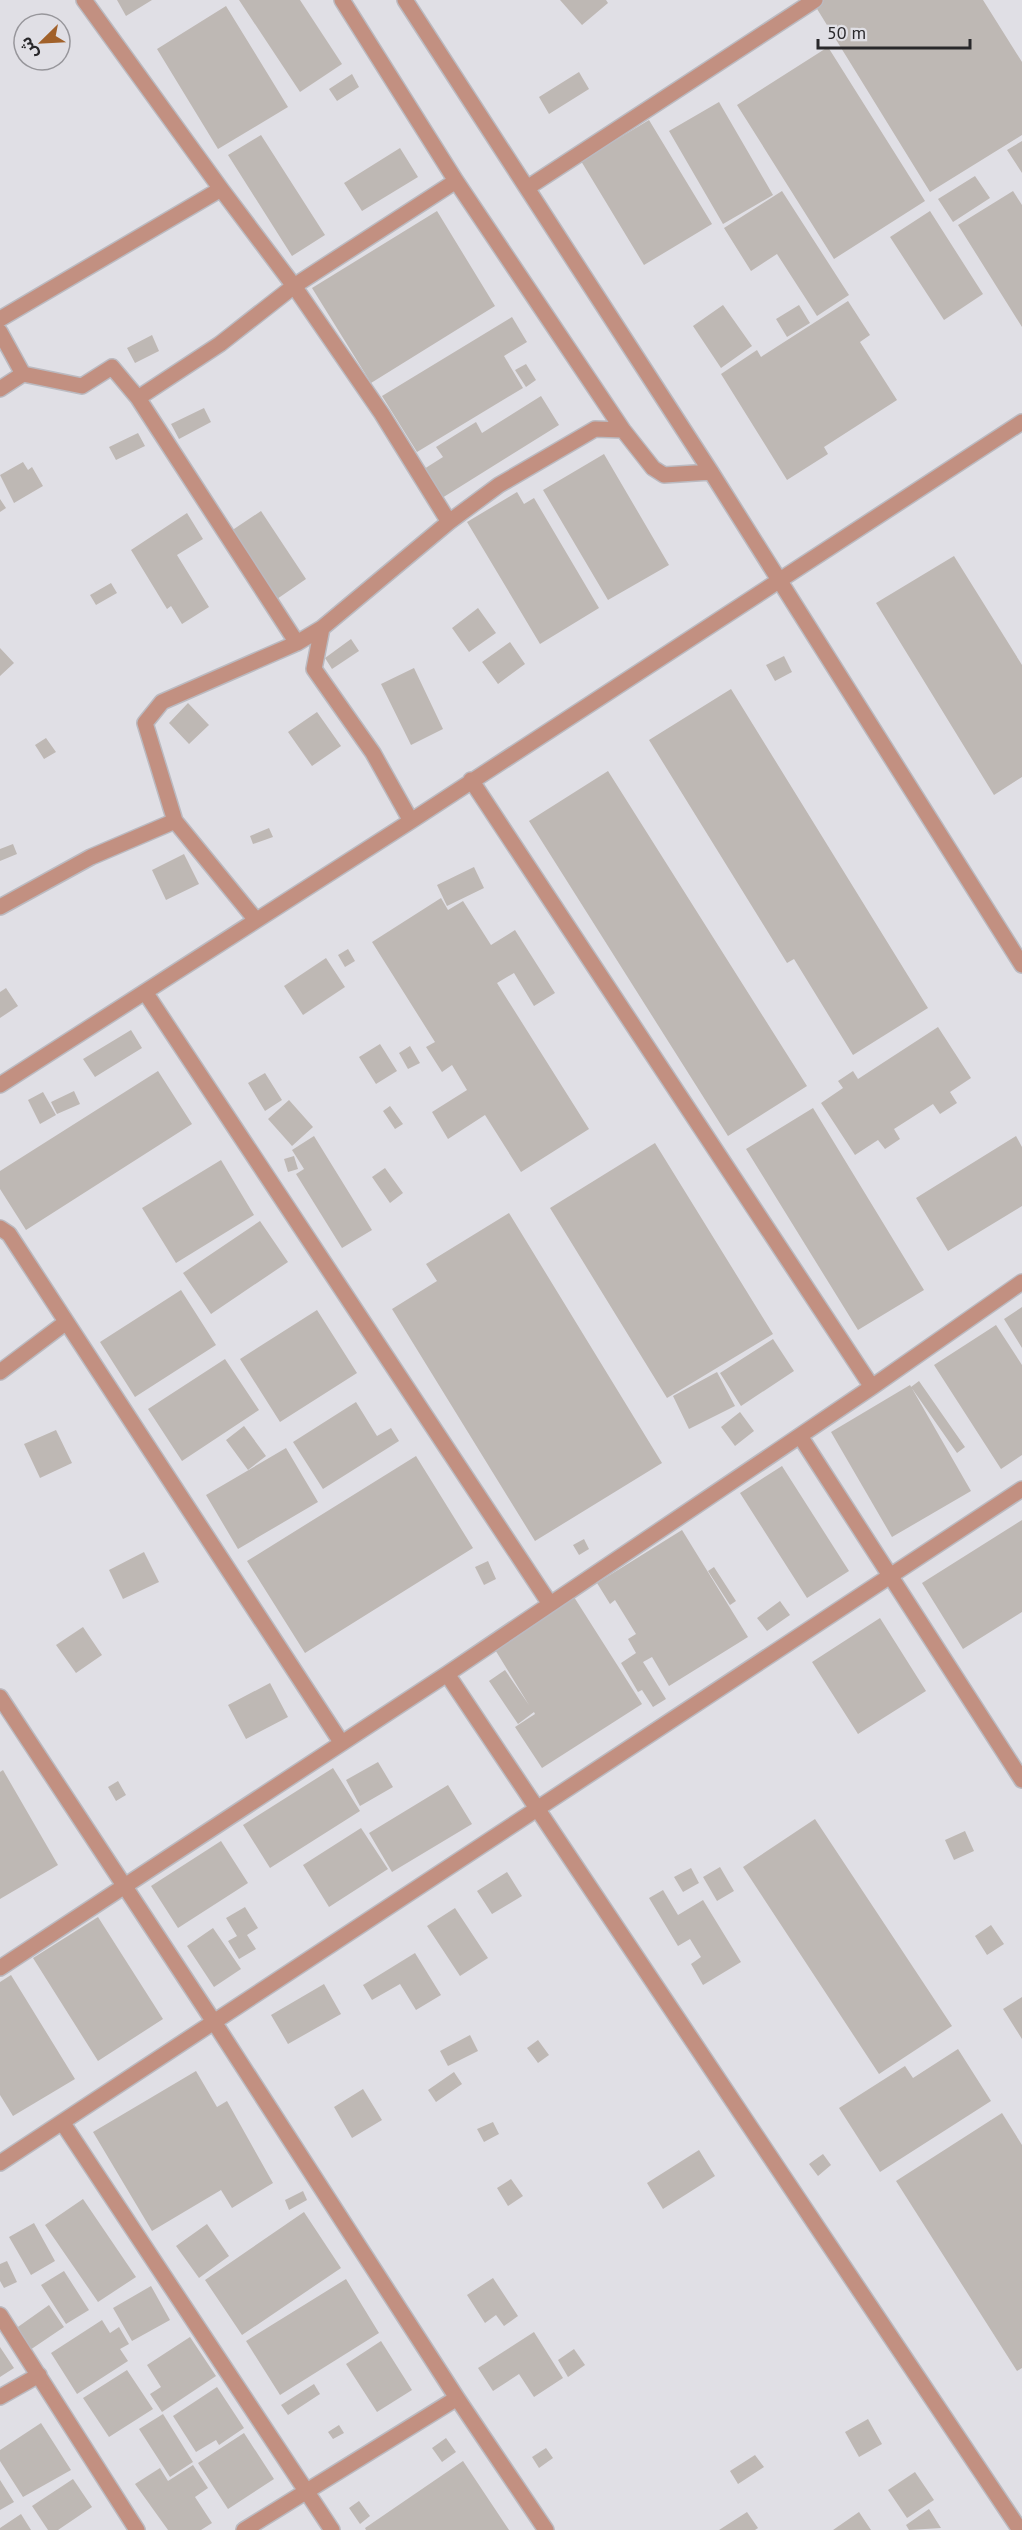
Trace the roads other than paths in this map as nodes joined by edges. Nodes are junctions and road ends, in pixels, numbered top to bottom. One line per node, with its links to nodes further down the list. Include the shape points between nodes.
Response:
1 (84, 0): 7 (street)
2 (342, 0): 5 (street)
3 (405, 0): 6 (street)
4 (815, 0): 6 (street)
5 (456, 181): 8 (street); 15 (street)
6 (527, 188): 16 (street)
7 (221, 189): 8 (street); 9 (street)
8 (294, 286): 13 (street, via 220,344); 17 (street, via 382,414)
9 (0, 319)
10 (0, 332): 11 (street)
11 (23, 374): 12 (street); 13 (street, via 82,386 112,368)
12 (0, 389)
13 (138, 398): 20 (street)
14 (1022, 422): 18 (street)
15 (623, 430): 16 (street, via 653,468 664,475); 17 (street, via 595,429 499,485)
16 (711, 472): 18 (street)
17 (449, 522): 19 (street)
18 (780, 582): 21 (street); 26 (street)
19 (322, 628): 20 (street); 23 (street, via 314,669 373,753)
20 (297, 643): 22 (street, via 162,702 145,723)
21 (471, 780): 23 (street); 33 (street)
22 (175, 821): 24 (street, via 91,857); 25 (street)
23 (411, 821): 25 (street)
24 (0, 908)
25 (256, 920): 27 (street)
26 (1022, 965)
27 (145, 992): 28 (street); 37 (street)
28 (0, 1085)
29 (0, 1228): 31 (street, via 9,1234)
30 (1022, 1282): 33 (street)
31 (65, 1323): 32 (street); 40 (street)
32 (0, 1372)
33 (872, 1387): 34 (street)
34 (800, 1436): 36 (street); 37 (street)
35 (1022, 1489): 36 (street)
36 (890, 1576): 41 (street); 42 (street)
37 (550, 1604): 38 (street)
38 (447, 1674): 40 (street); 42 (street)
39 (0, 1697): 43 (street)
40 (341, 1742): 43 (street)
41 (1022, 1780)
42 (537, 1809): 45 (street); 57 (street)
43 (125, 1887): 44 (street); 45 (street)
44 (0, 1968)
45 (214, 2022): 46 (street); 51 (street)
46 (62, 2122): 47 (street); 52 (street)
47 (0, 2163)
48 (0, 2315): 49 (street)
49 (39, 2375): 50 (street); 53 (street)
50 (0, 2397)
51 (456, 2398): 52 (street); 56 (street)
52 (306, 2491): 54 (street); 55 (street)
53 (137, 2530)
54 (244, 2530)
55 (332, 2530)
56 (546, 2530)
57 (1020, 2530)

